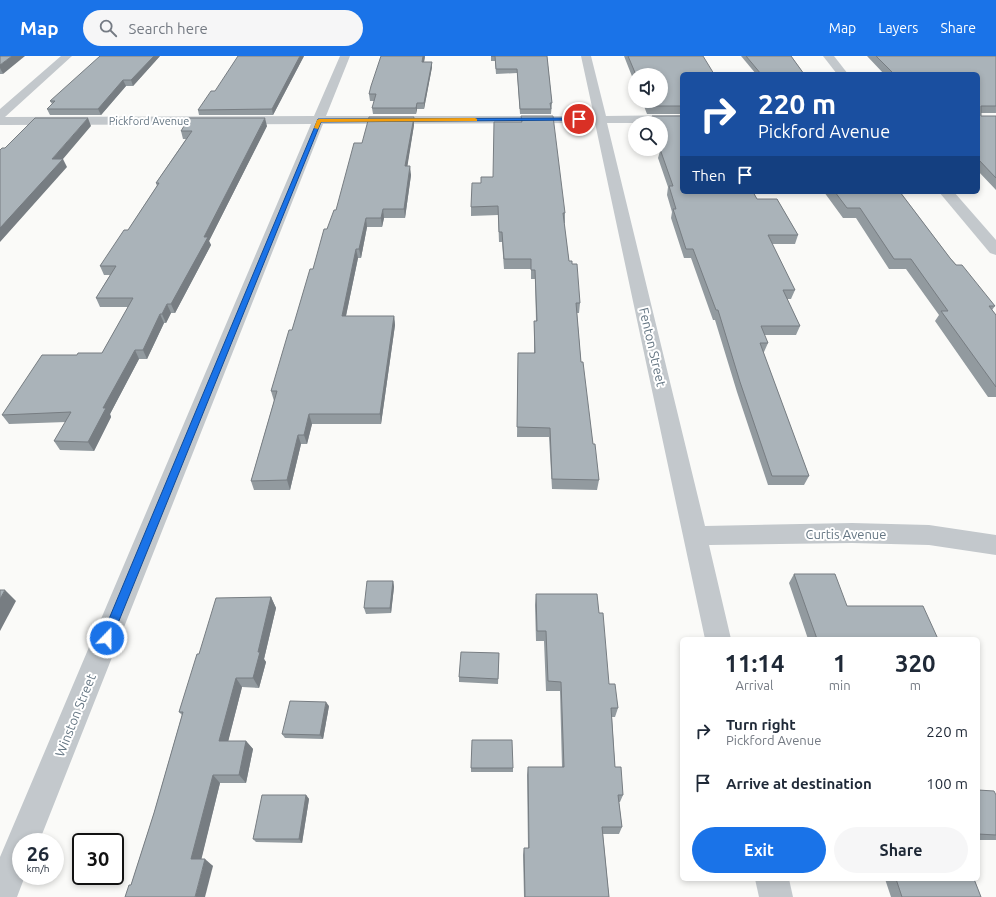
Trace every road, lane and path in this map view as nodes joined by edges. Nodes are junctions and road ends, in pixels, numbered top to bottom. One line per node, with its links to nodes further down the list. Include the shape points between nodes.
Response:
1 (68, 56): 6 (street)
2 (345, 56): 9 (street, Winston Street)
3 (586, 56): 7 (street, Fenton Street)
4 (828, 56): 5 (street)
5 (841, 72)
6 (0, 115)
7 (600, 119): 8 (street, Pickford Avenue); 9 (street, Pickford Avenue); 13 (street, Fenton Street, via 689,504)
8 (680, 119)
9 (319, 120): 10 (street, Pickford Avenue); 16 (street, Winston Street)
10 (0, 121)
11 (948, 194): 12 (street)
12 (996, 250)
13 (694, 536): 14 (street, Curtis Avenue, via 852,533 929,535); 15 (street, Fenton Street)
14 (996, 545)
15 (718, 637)
16 (27, 833)
17 (12, 868): 19 (street)
18 (772, 881): 20 (street)
19 (0, 897)
20 (776, 897)

